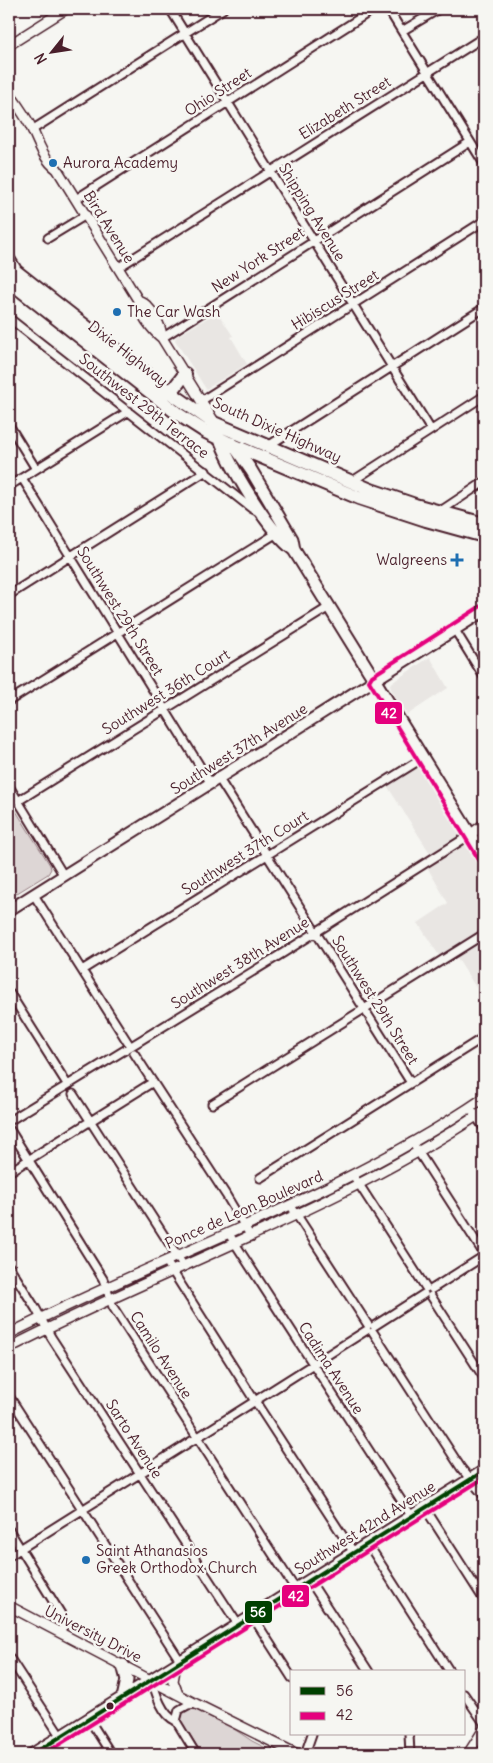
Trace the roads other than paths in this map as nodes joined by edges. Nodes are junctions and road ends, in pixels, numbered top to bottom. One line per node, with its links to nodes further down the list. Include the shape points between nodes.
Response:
1 (65, 9): 10 (street)
2 (170, 9): 8 (street, Shipping Avenue)
3 (223, 9): 8 (street)
4 (374, 9): 13 (street, Ohio Street)
5 (388, 9): 7 (street)
6 (439, 9): 7 (street)
7 (402, 31): 11 (street)
8 (184, 33): 13 (street, Shipping Avenue); 14 (street)
9 (484, 36): 11 (street, Elizabeth Street)
10 (9, 45)
11 (428, 72): 15 (street); 17 (street, Elizabeth Street)
12 (9, 92): 14 (street, Bird Avenue)
13 (227, 102): 17 (street, Shipping Avenue); 18 (street, Ohio Street)
14 (32, 130): 18 (street, Bird Avenue, via 34,138)
15 (470, 142): 16 (street); 22 (street, New York Street)
16 (484, 164)
17 (270, 172): 22 (street, Shipping Avenue); 25 (street, Elizabeth Street)
18 (76, 199): 19 (street, Bird Avenue)
19 (86, 215): 21 (street); 25 (street, Bird Avenue)
20 (484, 221): 27 (street, Hibiscus Street)
21 (48, 238)
22 (314, 241): 27 (street, Shipping Avenue); 30 (street, New York Street)
23 (9, 256): 26 (street)
24 (9, 266): 26 (highway, South Dixie Highway)
25 (118, 267): 30 (street, Bird Avenue, via 154,331)
26 (14, 278): 33 (highway, South Dixie Highway); 40 (highway, Dixie Highway, via 178,414)
27 (353, 305): 31 (street, Shipping Avenue); 35 (street, Hibiscus Street)
28 (484, 308): 31 (street)
29 (9, 318): 36 (street, Southwest 29th Terrace)
30 (162, 338): 32 (street, Bird Avenue)
31 (392, 367): 39 (street, Shipping Avenue); 42 (street)
32 (184, 374): 33 (highway, via 178,385); 35 (street, Bird Avenue)
33 (168, 391): 37 (highway, South Dixie Highway)
34 (484, 396): 39 (street)
35 (202, 401): 37 (street, Bird Avenue)
36 (128, 411): 43 (street); 44 (street, Southwest 29th Terrace)
37 (214, 423): 40 (main road); 41 (main road); 42 (highway, South Dixie Highway)
38 (9, 424): 43 (street)
39 (431, 430): 46 (street)
40 (220, 439): 41 (highway, Dixie Highway); 51 (main road)
41 (233, 445): 49 (highway, South Dixie Highway); 56 (main road, via 292,539)
42 (267, 446): 46 (highway, South Dixie Highway)
43 (36, 469): 45 (street)
44 (206, 471): 51 (street, Southwest 29th Terrace, via 251,508); 57 (street)
45 (22, 478): 48 (street); 57 (street, Southwest 29th Street)
46 (352, 482): 49 (street); 50 (highway, South Dixie Highway)
47 (484, 482): 50 (street)
48 (9, 486)
49 (341, 490): 52 (highway, South Dixie Highway)
50 (439, 512): 52 (street); 53 (highway, South Dixie Highway)
51 (264, 514): 54 (main road)
52 (426, 520): 55 (highway, South Dixie Highway)
53 (484, 524)
54 (278, 534): 56 (main road); 62 (street)
55 (484, 536)
56 (294, 550): 59 (main road)
57 (70, 556): 58 (street); 62 (street, Southwest 29th Street)
58 (9, 595)
59 (329, 607): 64 (main road); 66 (street, Southwest 36th Court)
60 (484, 612): 61 (main road, Southwest 37th Avenue)
61 (455, 630): 63 (street); 64 (main road, Southwest 37th Avenue)
62 (118, 634): 65 (street); 66 (street, Southwest 29th Street)
63 (484, 677)
64 (375, 681): 67 (main road); 68 (main road, Southwest 37th Avenue)
65 (9, 701)
66 (165, 710): 68 (street, Southwest 29th Street); 70 (street, Southwest 36th Court)
67 (423, 758): 72 (main road); 73 (street, Southwest 37th Court)
68 (215, 781): 73 (street, Southwest 29th Street); 75 (main road, Southwest 37th Avenue)
69 (9, 786): 70 (street)
70 (18, 801): 75 (street)
71 (484, 824): 72 (street, Southwest 38th Avenue)
72 (470, 835): 74 (main road); 78 (street, Southwest 38th Avenue)
73 (268, 855): 78 (street, Southwest 29th Street); 80 (street, Southwest 37th Court)
74 (484, 856)
75 (64, 876): 76 (main road, Southwest 37th Avenue)
76 (34, 895): 77 (main road, Southwest 37th Avenue); 80 (street)
77 (9, 910)
78 (316, 932): 82 (street, Southwest 29th Street); 84 (street, Southwest 38th Avenue)
79 (484, 934): 82 (street)
80 (82, 970): 84 (street)
81 (9, 992): 88 (street)
82 (365, 1010): 87 (street, Southwest 29th Street); 91 (street)
83 (484, 1037): 87 (street)
84 (130, 1046): 88 (street, Southwest 38th Avenue)
85 (134, 1053): 86 (street)
86 (153, 1082): 95 (street); 107 (street)
87 (411, 1083): 103 (street)
88 (67, 1084): 94 (street, Southwest 38th Avenue)
89 (73, 1094): 95 (street)
90 (484, 1098): 92 (street, Ponce de Leon Boulevard)
91 (212, 1104)
92 (470, 1108): 93 (street); 98 (street, Ponce de Leon Boulevard)
93 (480, 1114): 96 (street); 99 (street, Ponce de Leon Boulevard)
94 (9, 1120)
95 (91, 1121): 100 (street); 112 (street)
96 (484, 1128)
97 (10, 1130): 100 (street, Camilo Avenue)
98 (412, 1142): 99 (street); 102 (street, Ponce de Leon Boulevard)
99 (418, 1152): 104 (street, Ponce de Leon Boulevard); 111 (street)
100 (28, 1160): 101 (street); 117 (street, Camilo Avenue)
101 (9, 1172)
102 (353, 1175): 104 (street); 105 (street, Ponce de Leon Boulevard)
103 (260, 1178)
104 (359, 1185): 106 (street, Ponce de Leon Boulevard); 118 (street)
105 (292, 1206): 106 (street); 107 (street, Ponce de Leon Boulevard)
106 (297, 1216): 109 (street, Ponce de Leon Boulevard); 122 (street)
107 (245, 1227): 108 (street, Ponce de Leon Boulevard); 109 (street)
108 (229, 1234): 110 (street, Cadima Avenue); 112 (street, Ponce de Leon Boulevard)
109 (251, 1237): 110 (street, Ponce de Leon Boulevard)
110 (235, 1244): 114 (street, Ponce de Leon Boulevard); 125 (street, Cadima Avenue)
111 (484, 1255): 118 (street)
112 (177, 1256): 113 (street, Ponce de Leon Boulevard); 114 (street)
113 (166, 1260): 116 (street); 117 (street, Ponce de Leon Boulevard)
114 (183, 1265): 116 (street, Ponce de Leon Boulevard)
115 (9, 1266): 120 (street, Sarto Avenue)
116 (171, 1271): 119 (street, Ponce de Leon Boulevard); 128 (street)
117 (106, 1287): 119 (street, Camilo Avenue); 120 (street, Ponce de Leon Boulevard)
118 (428, 1292): 122 (street); 126 (street)
119 (110, 1298): 121 (street, Ponce de Leon Boulevard); 129 (street, Camilo Avenue)
120 (41, 1318): 121 (street, Sarto Avenue); 123 (street, Ponce de Leon Boulevard)
121 (46, 1328): 124 (street, Ponce de Leon Boulevard); 131 (street, Sarto Avenue)
122 (371, 1328): 125 (street); 132 (street)
123 (9, 1334)
124 (9, 1348)
125 (313, 1364): 128 (street); 136 (street, Cadima Avenue)
126 (484, 1378)
127 (9, 1396): 135 (street)
128 (255, 1401): 129 (street); 140 (street)
129 (198, 1437): 131 (street); 143 (street, Camilo Avenue)
130 (484, 1471): 132 (main road, Southwest 42nd Avenue)
131 (140, 1473): 135 (street); 147 (street, Sarto Avenue)
132 (471, 1479): 133 (street); 134 (main road, Southwest 42nd Avenue)
133 (484, 1496)
134 (426, 1508): 136 (main road, Southwest 42nd Avenue); 144 (street)
135 (82, 1509): 139 (street); 150 (street)
136 (412, 1516): 138 (main road, Southwest 42nd Avenue)
137 (9, 1530): 139 (street)
138 (368, 1544): 140 (main road, Southwest 42nd Avenue); 153 (street)
139 (20, 1549): 141 (street); 148 (street, via 61,1614 64,1622)
140 (354, 1553): 142 (main road, Southwest 42nd Avenue)
141 (9, 1556)
142 (310, 1581): 143 (main road, Southwest 42nd Avenue); 152 (street)
143 (296, 1590): 146 (main road, Southwest 42nd Avenue)
144 (484, 1600)
145 (9, 1606): 148 (street, University Drive)
146 (253, 1617): 147 (main road, Southwest 42nd Avenue); 154 (street)
147 (239, 1626): 150 (main road, Southwest 42nd Avenue)
148 (61, 1632): 151 (street, University Drive)
149 (9, 1657): 166 (street)
150 (178, 1663): 155 (main road, Southwest 42nd Avenue); 156 (street, via 173,1681)
151 (123, 1665): 155 (street, University Drive); 158 (main road, via 127,1680)
152 (368, 1670)
153 (449, 1670)
154 (290, 1675)
155 (152, 1680): 156 (street, University Drive); 158 (main road, Southwest 42nd Avenue); 161 (street, via 158,1699 170,1719)
156 (178, 1694): 159 (street, University Drive)
157 (466, 1697): 162 (street)
158 (123, 1698): 160 (main road, Southwest 42nd Avenue)
159 (196, 1704): 161 (street, via 181,1708); 170 (street, University Drive)
160 (89, 1719): 166 (main road, Southwest 42nd Avenue); 168 (street)
161 (176, 1722): 169 (street)
162 (484, 1723)
163 (484, 1729): 173 (street)
164 (311, 1736): 171 (street)
165 (409, 1736): 172 (street)
166 (61, 1737): 167 (main road, Southwest 42nd Avenue)
167 (34, 1754)
168 (111, 1754)
169 (196, 1754)
170 (297, 1754)
171 (305, 1754)
172 (410, 1754)
173 (468, 1754)

